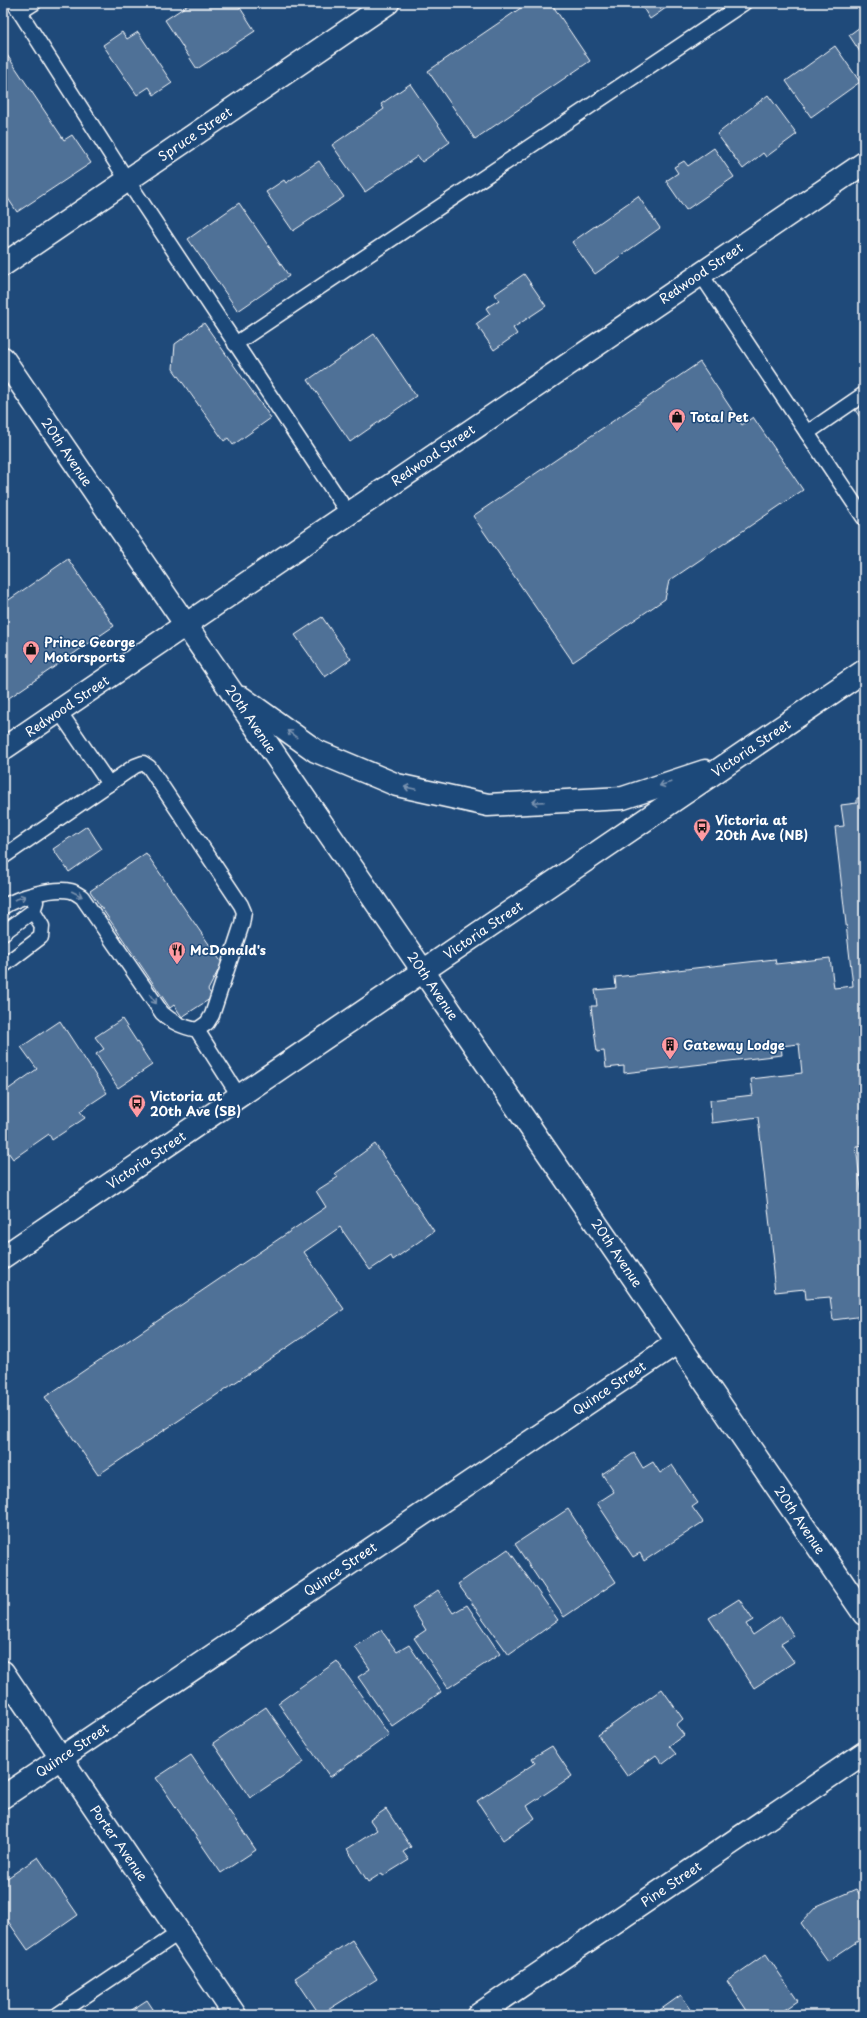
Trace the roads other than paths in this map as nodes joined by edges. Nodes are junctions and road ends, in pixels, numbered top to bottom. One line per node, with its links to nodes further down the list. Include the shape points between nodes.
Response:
1 (34, 3): 4 (lane)
2 (388, 3): 6 (main road, Spruce Street)
3 (744, 3): 9 (lane)
4 (17, 8): 6 (lane)
5 (864, 163): 8 (main road, Redwood Street)
6 (127, 180): 7 (main road, Spruce Street); 9 (lane)
7 (3, 265)
8 (700, 273): 12 (lane); 13 (main road, Redwood Street)
9 (235, 344): 13 (lane)
10 (3, 358): 15 (main road, 20th Avenue)
11 (864, 394): 12 (lane)
12 (807, 433): 14 (lane)
13 (348, 513): 15 (main road, Redwood Street)
14 (864, 518)
15 (185, 625): 17 (main road, 20th Avenue); 18 (main road, Redwood Street)
16 (864, 671): 20 (main road, Victoria Street)
17 (230, 689): 20 (main road, one-way to 17, via 623,798 488,805 397,785 316,751); 28 (main road, 20th Avenue)
18 (59, 711): 19 (main road, Redwood Street); 21 (lane)
19 (3, 749)
20 (729, 763): 28 (main road, Victoria Street)
21 (109, 784): 22 (lane); 29 (lane, via 135,766 143,763 149,767 244,912 212,1015 207,1023)
22 (3, 858)
23 (39, 894): 24 (lane, one-way to 23, via 23,896); 25 (lane); 29 (lane, one-way to 29, via 71,891 82,897 162,1013 171,1021)
24 (3, 907)
25 (33, 911): 26 (lane); 27 (lane, via 42,926 41,937)
26 (3, 933)
27 (3, 966)
28 (423, 971): 30 (main road, Victoria Street); 32 (main road, 20th Avenue)
29 (197, 1030): 30 (lane)
30 (239, 1096): 31 (main road, Victoria Street)
31 (3, 1257)
32 (678, 1342): 33 (main road, 20th Avenue); 36 (main road, Quince Street)
33 (864, 1614)
34 (3, 1672): 36 (main road, Porter Avenue)
35 (864, 1753): 41 (main road, Pine Street)
36 (60, 1758): 37 (main road, Quince Street); 38 (main road, Porter Avenue)
37 (3, 1797)
38 (180, 1932): 39 (lane); 40 (main road, Porter Avenue)
39 (56, 2015)
40 (235, 2015)
41 (478, 2015)

